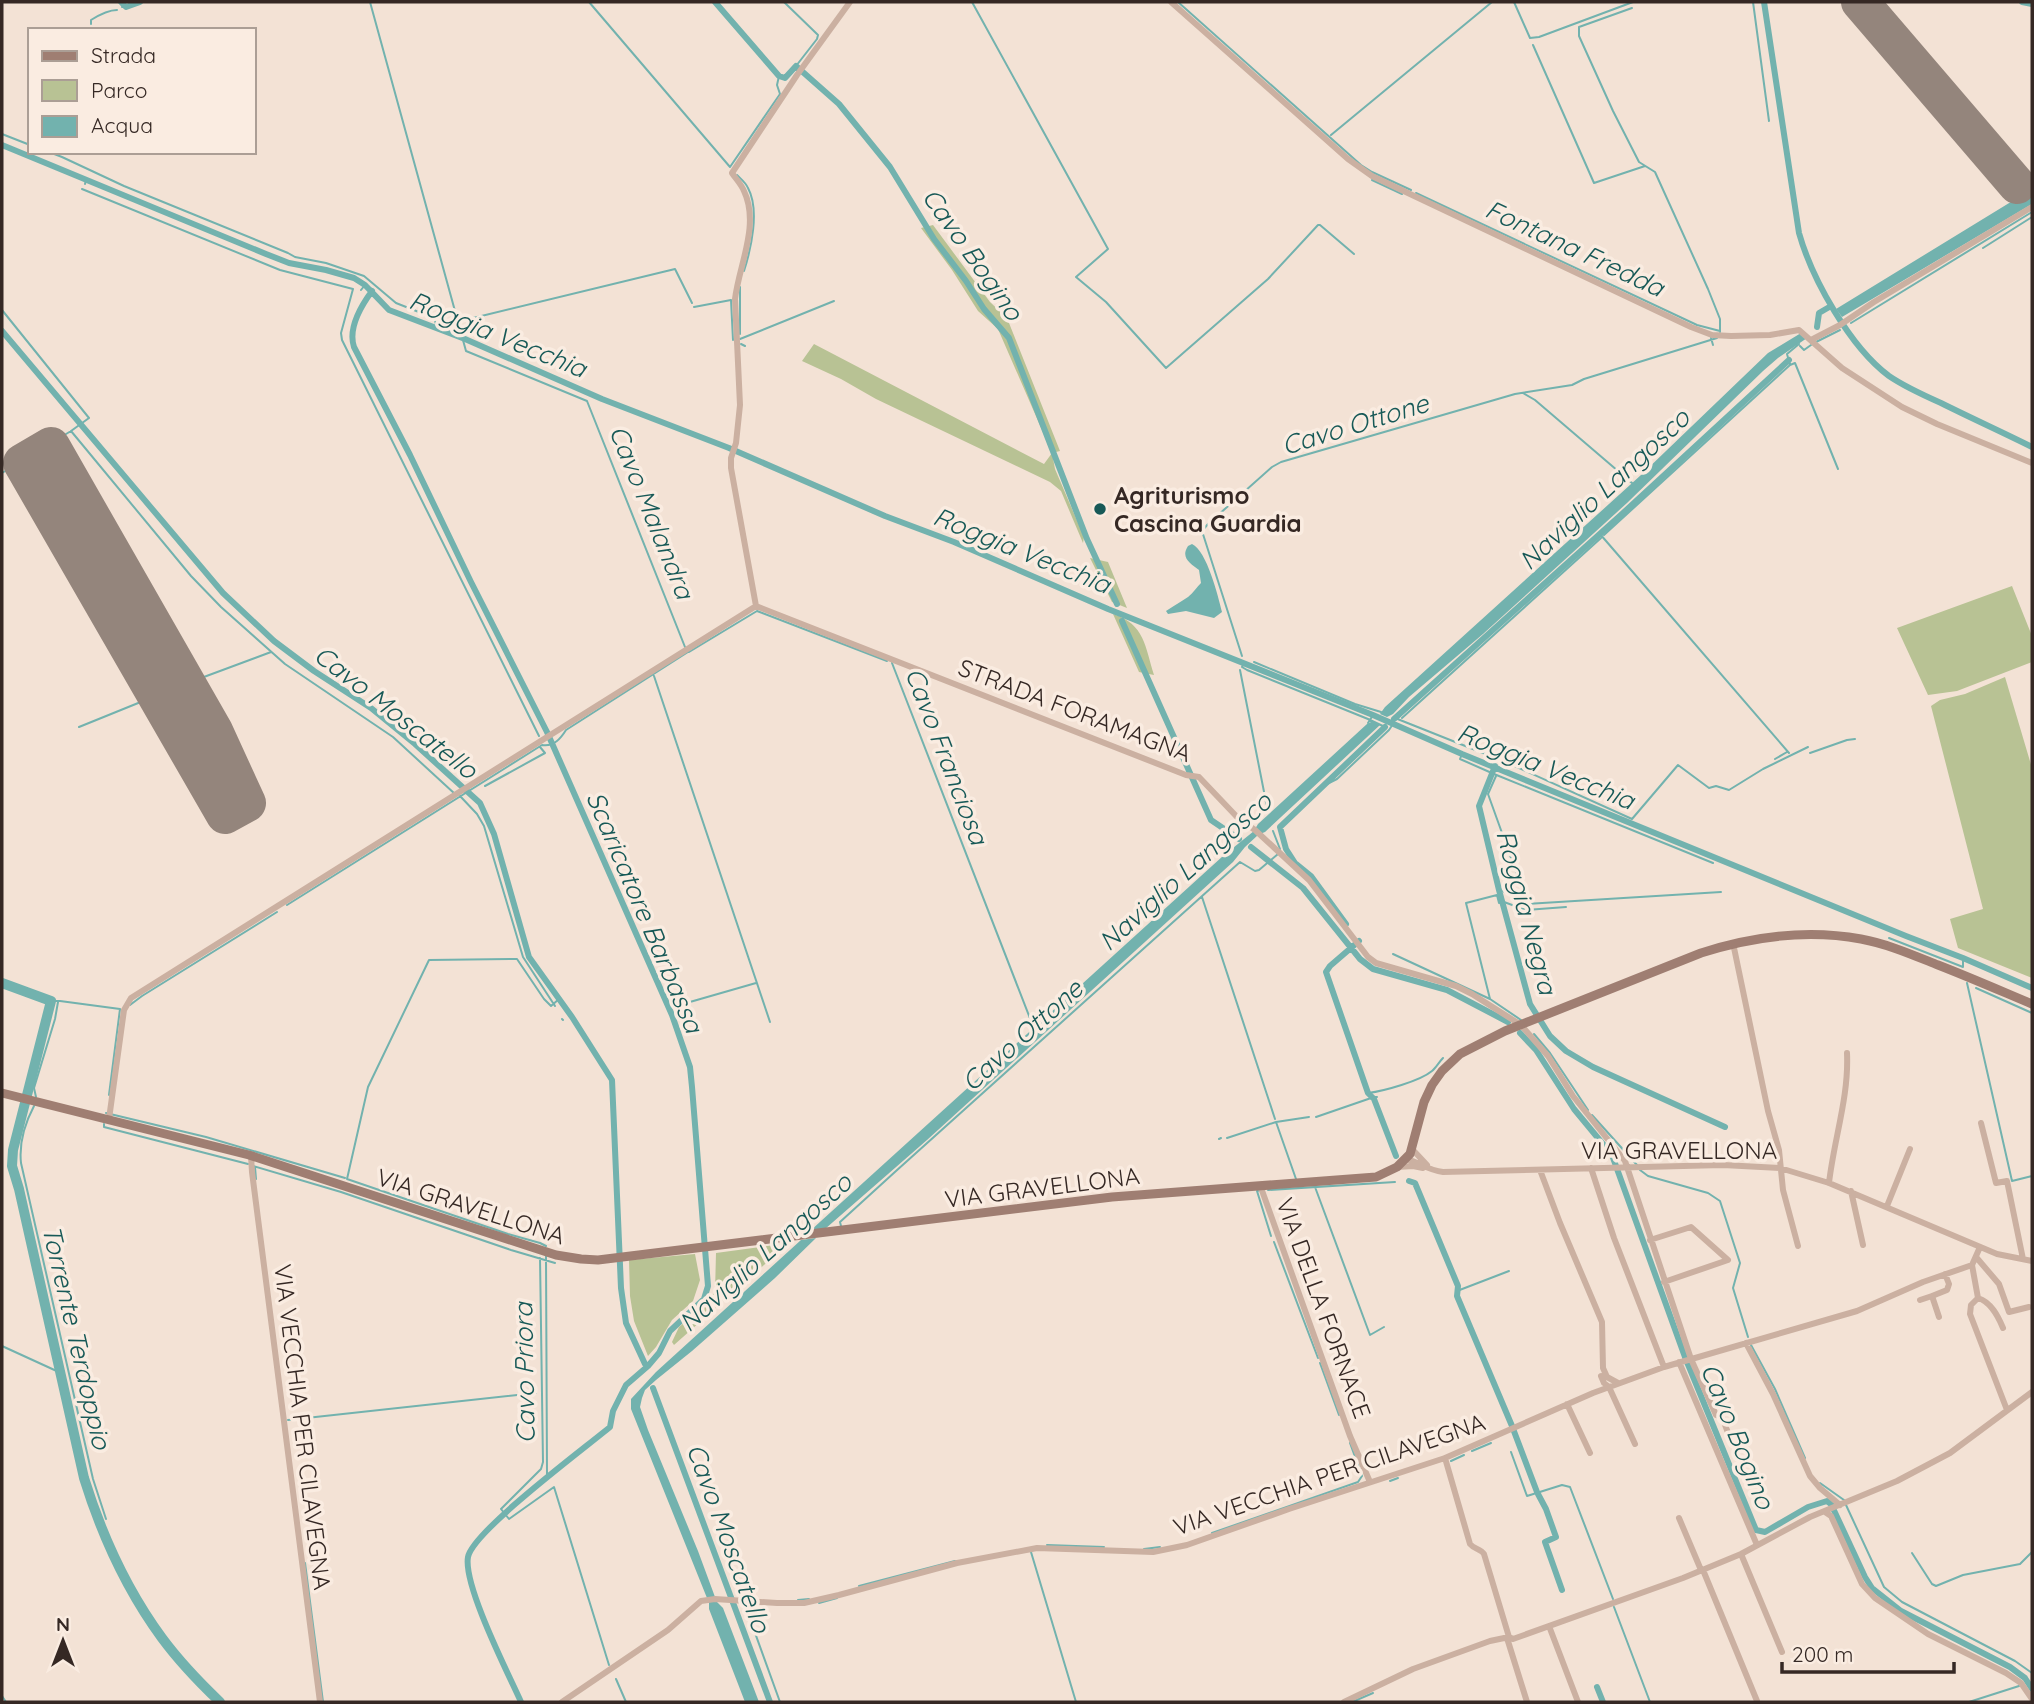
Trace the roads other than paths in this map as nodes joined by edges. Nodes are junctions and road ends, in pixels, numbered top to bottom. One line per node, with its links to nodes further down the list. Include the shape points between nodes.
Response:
1 (850, 2): 6 (street, via 732,173 744,190 749,219 735,299 740,405 731,458)
2 (1171, 2): 4 (street, via 1372,176 1712,335 1758,336 1794,330)
3 (2032, 207): 4 (street, via 1843,324)
4 (1810, 339): 5 (street, via 1842,368 1902,407)
5 (2032, 463)
6 (755, 606): 9 (street, STRADA FORAMAGNA, via 1199,777 1309,880 1368,957 1456,986); 12 (street, via 131,998 124,1009)
7 (1733, 943): 8 (main road, VIA GRAVELLONA, via 1797,934 1863,939); 9 (main road, VIA GRAVELLONA); 22 (street)
8 (2032, 1004)
9 (1521, 1025): 14 (main road, VIA GRAVELLONA, via 1460,1054 1442,1070 1424,1102); 19 (street, via 1625,1161)
10 (1847, 1053): 25 (street, via 1846,1091)
11 (2, 1093): 12 (main road, VIA GRAVELLONA)
12 (108, 1117): 17 (main road, VIA GRAVELLONA)
13 (1981, 1123): 34 (street, via 1996,1183 2007,1181)
14 (1413, 1146): 16 (main road, VIA GRAVELLONA); 24 (street)
15 (1910, 1149): 28 (street)
16 (1406, 1159): 18 (main road, VIA GRAVELLONA); 20 (street, VIA GRAVELLONA)
17 (251, 1162): 26 (main road, VIA GRAVELLONA, via 335,1182 545,1252 581,1259 620,1258 1112,1197); 71 (street, VIA VECCHIA PER CILAVEGNA)
18 (1397, 1167): 20 (street, VIA GRAVELLONA); 26 (main road, VIA GRAVELLONA, via 1365,1178)
19 (1621, 1167): 21 (street, VIA GRAVELLONA); 22 (street, VIA GRAVELLONA); 29 (street)
20 (1425, 1168): 24 (street, VIA GRAVELLONA)
21 (1591, 1168): 23 (street, VIA GRAVELLONA); 48 (street)
22 (1780, 1168): 25 (street, VIA GRAVELLONA); 31 (street)
23 (1540, 1170): 24 (street, VIA GRAVELLONA); 49 (street, via 1602,1322)
24 (1434, 1171)
25 (1829, 1183): 27 (street, VIA GRAVELLONA)
26 (1259, 1185): 60 (street, VIA DELLA FORNACE)
27 (1850, 1191): 28 (street, VIA GRAVELLONA); 30 (street)
28 (1887, 1206): 32 (street, VIA GRAVELLONA)
29 (1650, 1240): 38 (street); 38 (street, via 1691,1227 1728,1260)
30 (1863, 1245)
31 (1798, 1246)
32 (1980, 1247): 33 (street); 34 (street, VIA GRAVELLONA)
33 (1976, 1257): 36 (street); 42 (street, via 1999,1284 2009,1311)
34 (2023, 1259): 35 (street, VIA GRAVELLONA)
35 (2032, 1261)
36 (1972, 1265): 37 (street, VIA VECCHIA PER CILAVEGNA); 40 (street)
37 (1945, 1274): 39 (street, via 1947,1290); 45 (street, VIA VECCHIA PER CILAVEGNA, via 1857,1311)
38 (1664, 1282): 46 (street)
39 (1932, 1296): 41 (street); 43 (street)
40 (1978, 1298): 44 (street, via 1992,1307); 55 (street, via 1970,1314)
41 (1920, 1300)
42 (2029, 1307)
43 (1939, 1317)
44 (2003, 1328)
45 (1746, 1343): 46 (street, VIA VECCHIA PER CILAVEGNA); 61 (street, via 1810,1476)
46 (1690, 1359): 47 (street, VIA VECCHIA PER CILAVEGNA); 56 (street)
47 (1679, 1362): 48 (street, VIA VECCHIA PER CILAVEGNA); 63 (street)
48 (1664, 1367): 50 (street, VIA VECCHIA PER CILAVEGNA)
49 (1602, 1372): 50 (street); 51 (street); 53 (street)
50 (1619, 1383): 51 (street, VIA VECCHIA PER CILAVEGNA)
51 (1609, 1387): 53 (street, VIA VECCHIA PER CILAVEGNA); 57 (street)
52 (2032, 1392): 55 (street)
53 (1593, 1393): 54 (street, VIA VECCHIA PER CILAVEGNA)
54 (1567, 1404): 58 (street); 59 (street, VIA VECCHIA PER CILAVEGNA)
55 (2007, 1410): 61 (street, via 1950,1453)
56 (1730, 1438)
57 (1635, 1444)
58 (1590, 1453)
59 (1445, 1458): 60 (street, VIA VECCHIA PER CILAVEGNA); 67 (street, via 1470,1544 1484,1554)
60 (1370, 1482): 72 (street, VIA VECCHIA PER CILAVEGNA, via 1187,1545 1144,1552 1037,1548 793,1603 701,1601 668,1630)
61 (1837, 1506): 63 (street); 69 (street, via 1831,1516 1862,1584 1875,1598 1928,1634 2021,1683)
62 (1679, 1518): 65 (street)
63 (1757, 1545): 64 (street)
64 (1741, 1554): 65 (street); 68 (street)
65 (1702, 1570): 66 (street); 70 (street)
66 (1549, 1626): 67 (street); 75 (street)
67 (1508, 1638): 73 (street, via 1413,1669); 74 (street)
68 (1782, 1652)
69 (2032, 1699)
70 (1757, 1701)
71 (320, 1702)
72 (562, 1702)
73 (1344, 1702)
74 (1527, 1702)
75 (1578, 1702)

